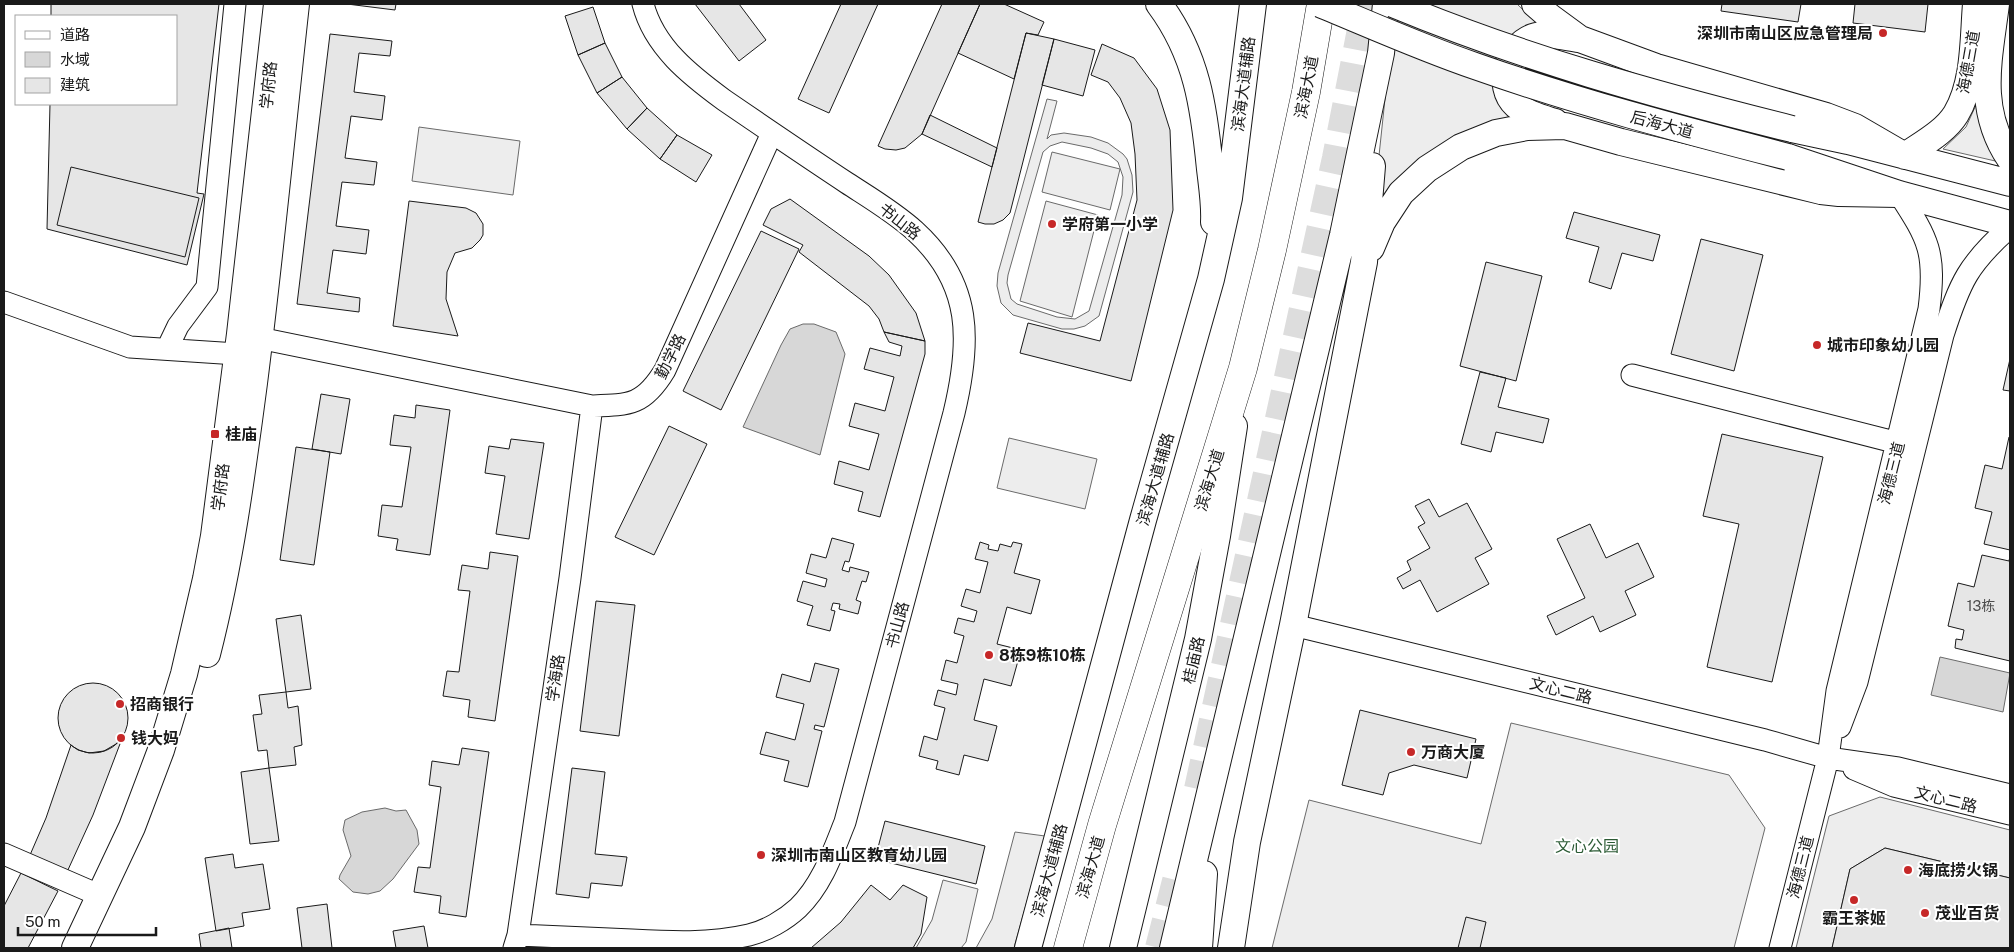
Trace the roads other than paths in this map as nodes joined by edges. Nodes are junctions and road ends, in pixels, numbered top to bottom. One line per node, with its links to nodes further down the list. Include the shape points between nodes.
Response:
1 (235, 4): 26 (street, via 207,287 178,326)
2 (277, 4): 25 (main road, 学府路)
3 (296, 4): 25 (main road, 学府路)
4 (643, 4): 16 (street, via 656,36 677,62)
5 (1159, 4): 23 (main road, via 1190,61 1201,96 1214,217)
6 (1253, 4): 23 (main road, 滨海大道辅路, via 1229,198)
7 (1320, 4): 20 (main road, 后海大道, bridge, via 1436,52 1520,82 1788,157); 27 (highway, 滨海大道, via 1304,101)
8 (1386, 4): 14 (main road)
9 (1393, 4): 17 (main road, 后海大道, bridge, via 1533,57 1625,85)
10 (1535, 4): 13 (main road)
11 (1976, 4): 17 (main road, 海德三道, via 1966,92 1955,114 1939,132)
12 (1996, 4): 18 (main road, 海德三道, via 1988,98 1994,132)
13 (1580, 39): 15 (main road, via 1553,35 1532,38 1519,45 1510,59 1507,72 1509,97 1516,105); 17 (main road, via 1656,67 1826,116 1855,127)
14 (1381, 53): 22 (main road); 34 (main road, via 1343,235)
15 (1565, 126): 20 (main road, via 1821,191); 22 (main road, via 1496,134 1461,147 1427,168 1401,193 1382,222)
16 (772, 134): 29 (street, 勤学路, via 655,387 628,404); 39 (street, 书山路, via 894,214 932,248 956,290 964,317 966,344 957,399 845,822 820,878 798,908 776,924 750,935 674,942)
17 (1906, 156): 19 (main road, 后海大道)
18 (2010, 160)
19 (2010, 183)
20 (1899, 194): 21 (main road, 后海大道); 30 (street, 海德三道, via 1923,233 1932,265 1929,309)
21 (2010, 225): 30 (street, 海德三道, via 1973,263 1958,290)
22 (1364, 262): 31 (main road)
23 (1211, 279): 42 (main road, 滨海大道辅路, via 1140,529)
24 (4, 302): 26 (street, 勤学路, via 130,347)
25 (245, 342): 26 (street, 勤学路); 29 (street, 勤学路); 38 (main road, 学府路, via 214,536 184,674 139,810); 41 (main road, 学府路, via 233,537 224,584 177,752 149,828)
26 (167, 349)
27 (1243, 368): 43 (highway, 滨海大道, via 1102,825); 44 (main road, 桂庙路, via 1198,639)
28 (1632, 375): 30 (street)
29 (592, 406): 39 (street, 学海路)
30 (1907, 445): 32 (street, 海德三道, via 1837,691)
31 (1293, 625): 32 (street, 文心二路); 36 (main road)
32 (1828, 758): 33 (street, 文心二路, via 1898,768); 35 (street, 文心二路, via 1894,786); 49 (street, 海德三道)
33 (2010, 795)
34 (1207, 810): 45 (main road); 46 (main road)
35 (2010, 814)
36 (1248, 842): 47 (main road); 48 (main road)
37 (4, 854): 38 (street)
38 (101, 896): 40 (main road, 学府路)
39 (516, 942)
40 (75, 948)
41 (94, 948)
42 (1028, 948)
43 (1068, 948)
44 (1123, 948)
45 (1173, 948)
46 (1199, 948)
47 (1212, 948)
48 (1231, 948)
49 (1780, 948)

